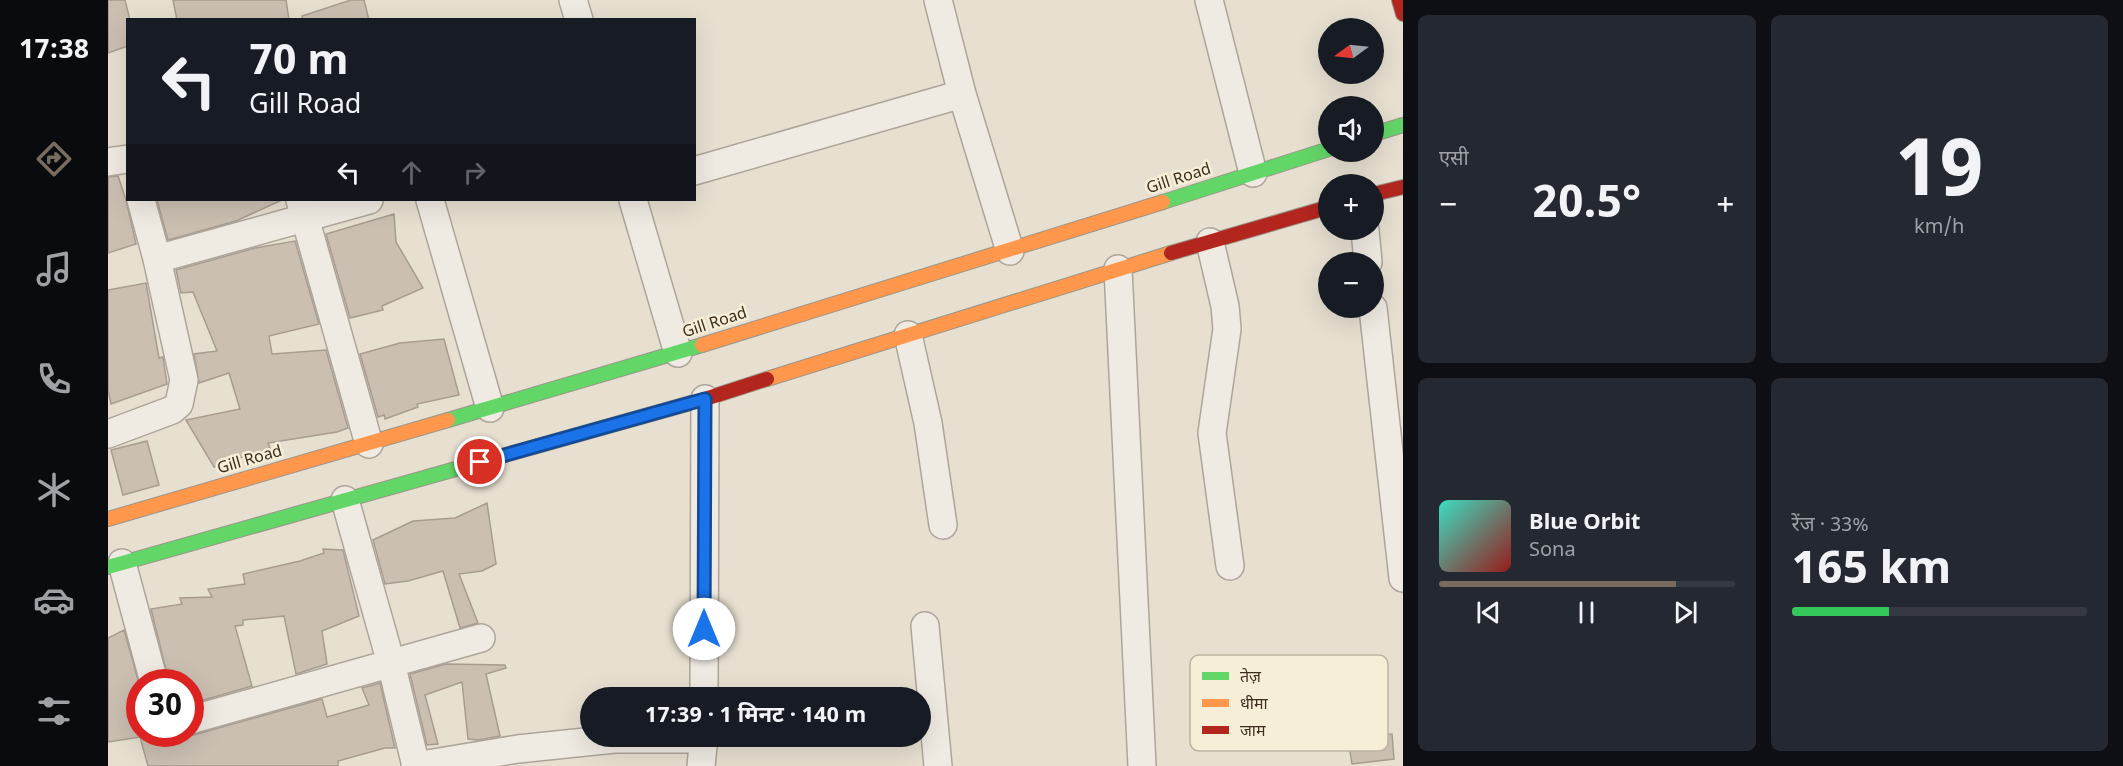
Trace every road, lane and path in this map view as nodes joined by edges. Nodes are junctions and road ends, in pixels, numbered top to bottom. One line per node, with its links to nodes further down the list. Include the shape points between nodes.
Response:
1 (573, 0): 6 (street)
2 (938, 0): 7 (street)
3 (1209, 0): 14 (street)
4 (1399, 0): 5 (main road)
5 (1403, 14)
6 (578, 18)
7 (962, 94): 13 (street); 24 (street)
8 (1403, 125): 9 (main road)
9 (1384, 131)
10 (1318, 152): 14 (main road, Gill Road)
11 (126, 159): 12 (street)
12 (108, 162)
13 (696, 170)
14 (1252, 173): 24 (main road, Gill Road)
15 (1403, 187): 16 (main road)
16 (1384, 192)
17 (141, 201): 25 (street)
18 (362, 201): 21 (street)
19 (430, 201): 31 (street)
20 (633, 201): 29 (street)
21 (303, 209): 25 (street); 33 (street)
22 (1318, 210): 23 (main road)
23 (1210, 242): 26 (main road); 38 (street, via 1227,328 1212,433)
24 (1010, 251): 29 (main road, Gill Road)
25 (157, 259): 32 (street, via 184,380 179,404)
26 (1118, 268): 28 (main road); 51 (street)
27 (1374, 318): 39 (street)
28 (908, 335): 30 (main road); 36 (street, via 928,423)
29 (678, 353): 31 (main road, Gill Road)
30 (705, 399): 34 (main road); 44 (street)
31 (490, 408): 33 (main road, Gill Road)
32 (108, 434)
33 (369, 444): 35 (main road, Gill Road)
34 (345, 500): 37 (main road); 42 (street)
35 (108, 519)
36 (943, 525)
37 (115, 565): 43 (street)
38 (1230, 566)
39 (1403, 578)
40 (925, 626): 50 (street)
41 (481, 638): 42 (street)
42 (391, 663): 45 (street); 48 (street)
43 (150, 669)
44 (704, 687)
45 (204, 716)
46 (580, 742): 48 (street)
47 (703, 747): 49 (street)
48 (416, 766)
49 (701, 766)
50 (938, 766)
51 (1142, 766)

